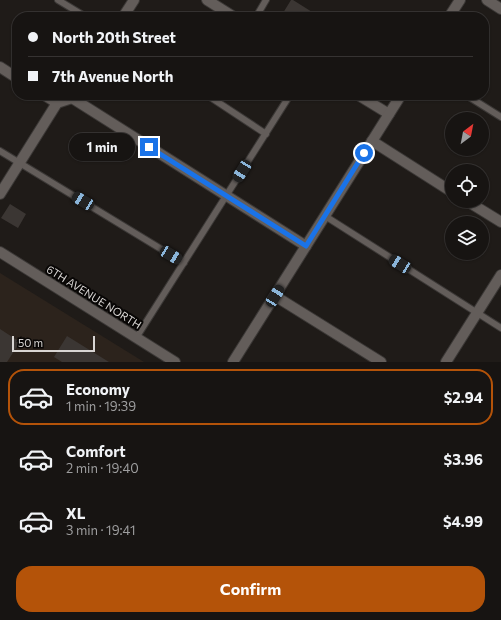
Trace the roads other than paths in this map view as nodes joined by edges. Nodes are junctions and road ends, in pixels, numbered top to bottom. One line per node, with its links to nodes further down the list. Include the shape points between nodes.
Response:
1 (58, 0): 8 (lane)
2 (134, 0): 9 (street)
3 (207, 0): 10 (street)
4 (266, 0): 11 (lane)
5 (460, 0): 12 (street)
6 (486, 0): 7 (street)
7 (501, 9)
8 (78, 12)
9 (126, 12)
10 (226, 12)
11 (259, 12)
12 (452, 12)
13 (0, 67): 14 (street)
14 (12, 75)
15 (52, 100): 23 (street)
16 (64, 100): 23 (street)
17 (78, 100): 32 (street)
18 (215, 100): 26 (lane)
19 (287, 100): 26 (lane)
20 (366, 100): 24 (street)
21 (398, 100): 24 (street)
22 (474, 100): 25 (lane)
23 (56, 103): 29 (street)
24 (389, 114): 27 (street)
25 (501, 117)
26 (266, 134): 32 (lane)
27 (372, 141): 30 (street); 34 (street)
28 (0, 151): 29 (lane)
29 (19, 163): 31 (street); 38 (lane)
30 (445, 188)
31 (0, 194)
32 (227, 196): 36 (street); 38 (lane)
33 (478, 208): 35 (street)
34 (325, 216): 36 (street); 41 (lane)
35 (501, 222)
36 (306, 246): 40 (street)
37 (0, 252): 43 (street, 6TH AVENUE NORTH)
38 (184, 263): 43 (lane)
39 (501, 275): 41 (street)
40 (275, 296): 45 (street); 46 (street)
41 (477, 313): 42 (lane); 47 (street)
42 (501, 328)
43 (136, 338): 44 (street, 6TH AVENUE NORTH)
44 (175, 362)
45 (233, 362)
46 (381, 362)
47 (446, 362)

